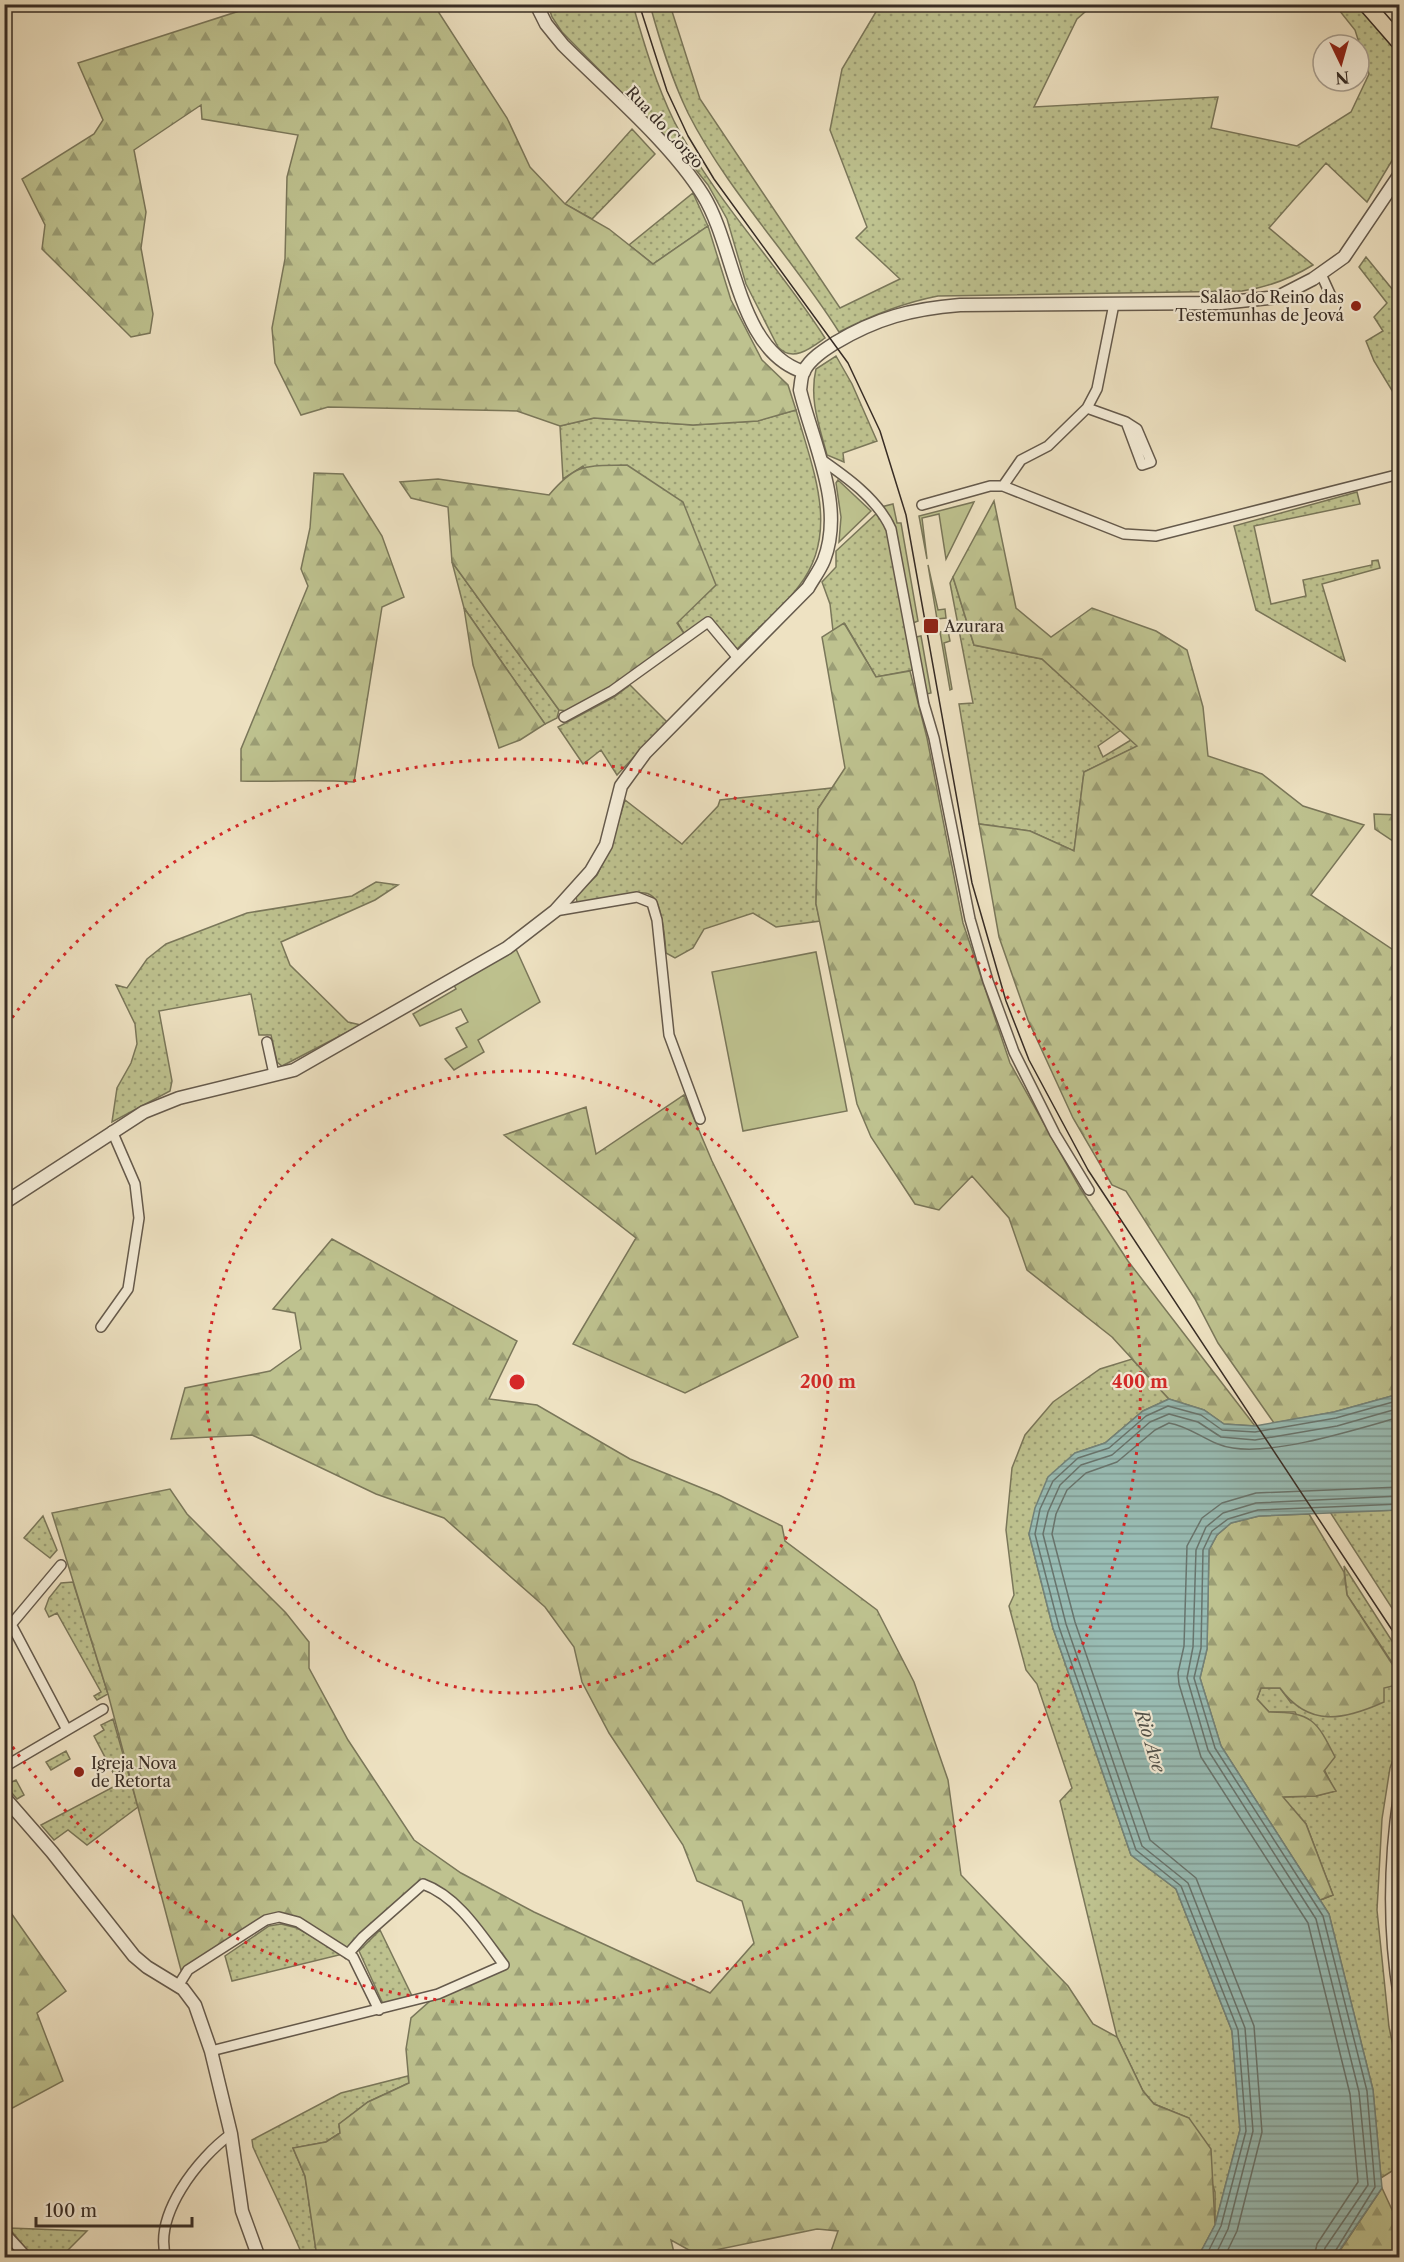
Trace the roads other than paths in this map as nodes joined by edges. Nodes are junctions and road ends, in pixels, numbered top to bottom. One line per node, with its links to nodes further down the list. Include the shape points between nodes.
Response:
1 (536, 4): 8 (street, Rua do Corgo, via 563,45 684,167 723,237 738,291 770,353)
2 (1366, 4): 3 (main road)
3 (1400, 43)
4 (1400, 174): 5 (street, via 1344,257)
5 (1321, 274): 6 (street); 7 (street, via 1278,297 1248,302)
6 (1331, 296)
7 (1114, 304): 8 (street, via 927,307 889,316 855,331 814,358); 9 (street, via 1097,389)
8 (804, 372): 11 (street, via 800,390)
9 (1087, 408): 10 (street); 13 (street, via 1048,446 1022,460)
10 (1126, 422)
11 (819, 458): 15 (street, via 831,502 831,528 824,561 808,588); 22 (street, via 846,477 886,517 891,529 970,919 988,981 1014,1052 1055,1134)
12 (1400, 474): 13 (street, via 1156,536 1124,534)
13 (1003, 486): 14 (street, via 990,486)
14 (922, 506)
15 (738, 658): 16 (street, via 708,622 612,691); 17 (street, via 645,753 621,786 606,845 591,871)
16 (564, 717)
17 (555, 911): 19 (street, via 507,948 294,1070); 20 (street, via 637,897 651,903 657,920 669,1035)
18 (267, 1042): 19 (street)
19 (274, 1074): 21 (street, via 179,1098)
20 (700, 1119)
21 (112, 1131): 23 (street); 24 (street, via 135,1184 139,1218 128,1289)
22 (1089, 1190)
23 (4, 1203)
24 (101, 1327)
25 (61, 1565): 26 (street)
26 (11, 1624): 27 (street); 29 (street)
27 (4, 1633)
28 (102, 1709): 29 (street)
29 (67, 1730): 30 (street)
30 (4, 1767)
31 (1400, 1795): 35 (street, via 1391,1894)
32 (4, 1797): 34 (street, via 134,1956)
33 (348, 1954): 34 (street, via 298,1923 279,1917 263,1922 188,1970); 37 (street); 37 (street, via 423,1884 460,1909 504,1965 438,1994)
34 (177, 1986): 38 (street, via 195,2006)
35 (1399, 1992): 36 (street)
36 (1400, 1997)
37 (379, 2010): 38 (street)
38 (211, 2051): 39 (street)
39 (231, 2134): 42 (street, via 217,2144 172,2202 162,2244); 43 (street, via 238,2197)
40 (4, 2232): 41 (street)
41 (28, 2258)
42 (166, 2258)
43 (259, 2258)

